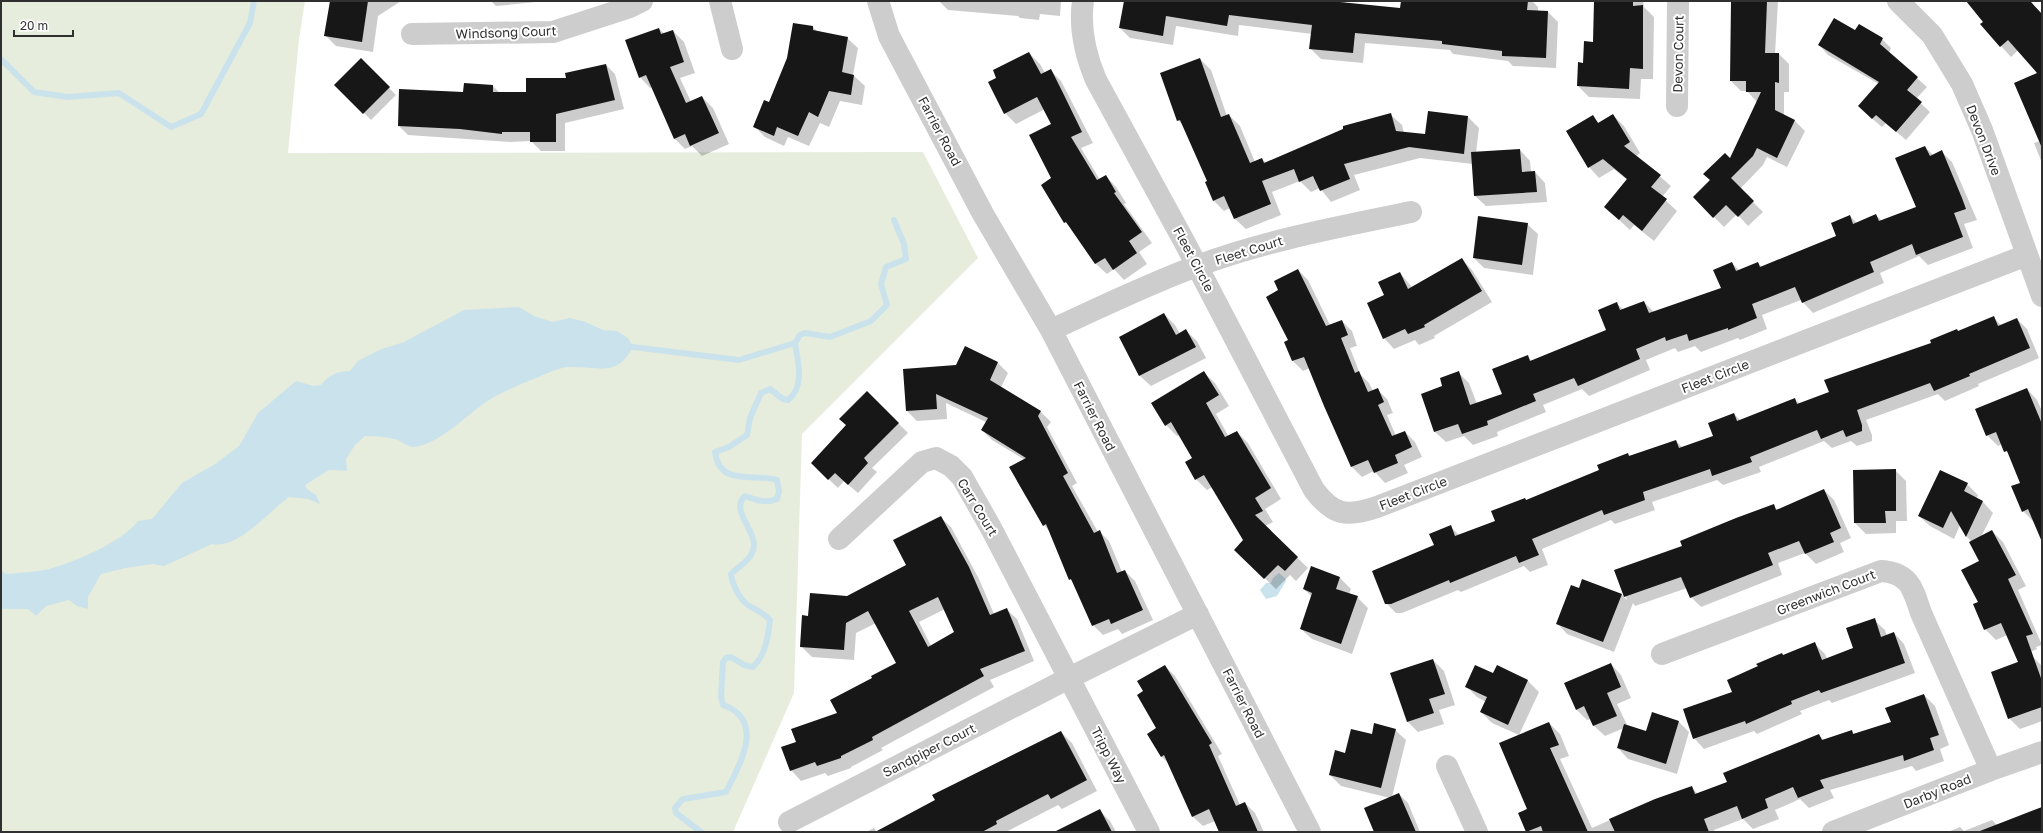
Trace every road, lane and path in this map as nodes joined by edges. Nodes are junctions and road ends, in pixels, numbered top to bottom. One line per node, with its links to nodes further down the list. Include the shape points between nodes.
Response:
1 (642, 1): 7 (street, Windsong Court, via 630,8 553,32)
2 (720, 1): 8 (street)
3 (878, 1): 14 (street, Farrier Road, via 889,36 983,214)
4 (1083, 1): 12 (street, Fleet Circle, via 1086,56 1096,80)
5 (1678, 1): 9 (street, Devon Court)
6 (1898, 1): 11 (street, Devon Drive, via 1932,35 1962,84 1982,130)
7 (412, 34)
8 (732, 49)
9 (1677, 106)
10 (1411, 212): 12 (street, Fleet Court, via 1289,238)
11 (2027, 256): 12 (street, Fleet Circle, via 1377,507 1360,512 1338,513 1322,501 1314,490); 13 (street, Devon Drive)
12 (1197, 266): 14 (street, Fleet Court)
13 (2042, 296)
14 (1051, 330): 16 (street, Farrier Road)
15 (839, 539): 18 (street, Carr Court, via 922,462 936,458 951,466 962,477 991,528)
16 (1198, 614): 18 (street, Sandpiper Court); 24 (street, Farrier Road)
17 (1662, 654): 21 (street, Greenwich Court, via 1881,572 1894,572 1904,578 1913,589 1921,613)
18 (1069, 678): 22 (street, Sandpiper Court); 23 (street, Tripp Way)
19 (2042, 752): 21 (street, Darby Road)
20 (1447, 766): 25 (street)
21 (1991, 770): 26 (street, Darby Road)
22 (790, 822)
23 (1149, 832)
24 (1310, 832)
25 (1477, 832)
26 (1833, 832)

